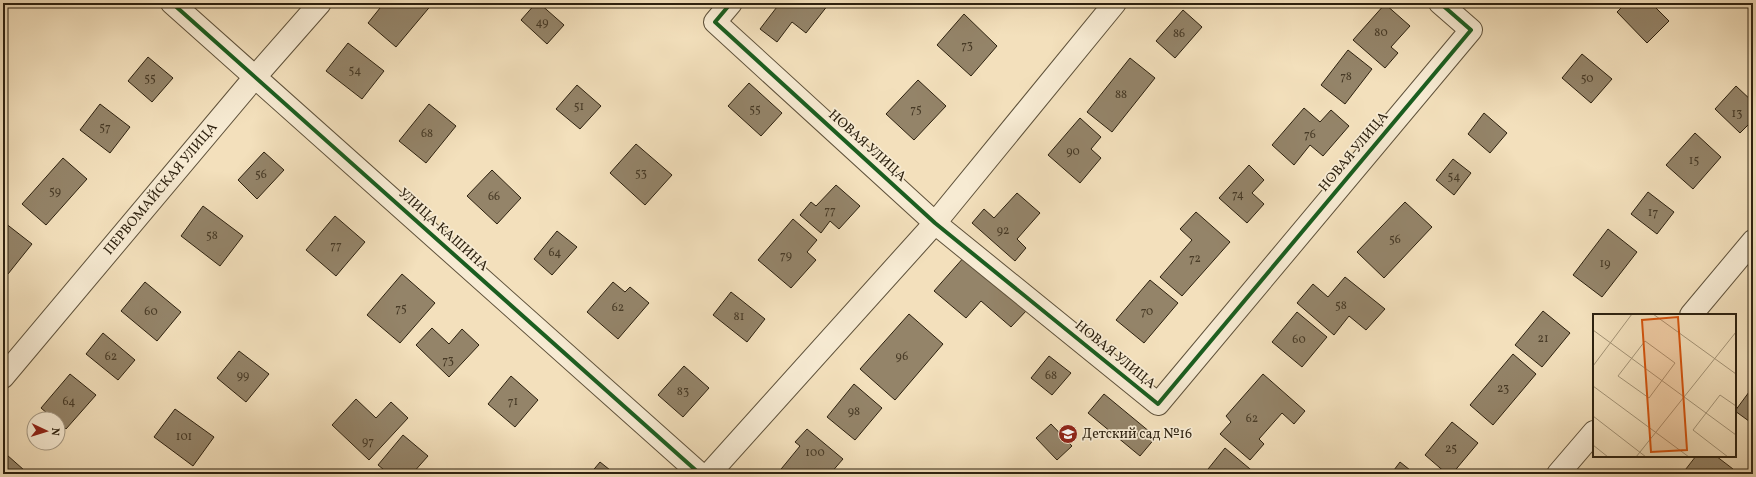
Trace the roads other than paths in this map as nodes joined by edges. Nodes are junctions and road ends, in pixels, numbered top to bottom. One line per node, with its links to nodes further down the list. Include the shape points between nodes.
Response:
1 (172, 3): 6 (street, УЛИЦА КАШИНА)
2 (320, 3): 6 (street, ПЕРВОМАЙСКАЯ УЛИЦА)
3 (731, 3): 7 (street, НОВАЯ УЛИЦА, via 715,22)
4 (1115, 3): 7 (street)
5 (1440, 3): 7 (street, НОВАЯ УЛИЦА, via 1471,30 1158,404)
6 (255, 77): 10 (street, ПЕРВОМАЙСКАЯ УЛИЦА); 12 (street, УЛИЦА КАШИНА)
7 (935, 223): 13 (street)
8 (1753, 241): 9 (street)
9 (1693, 314)
10 (3, 377)
11 (1593, 433): 14 (street)
12 (700, 474)
13 (709, 474)
14 (1558, 474)

